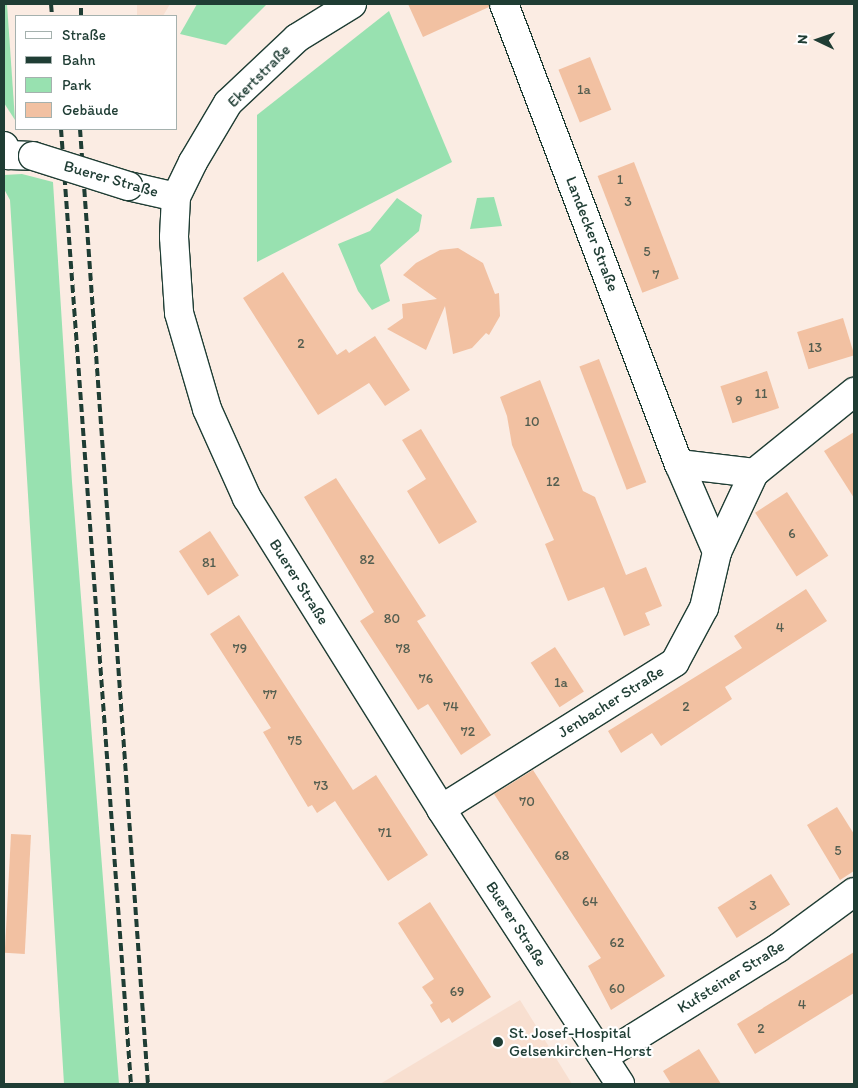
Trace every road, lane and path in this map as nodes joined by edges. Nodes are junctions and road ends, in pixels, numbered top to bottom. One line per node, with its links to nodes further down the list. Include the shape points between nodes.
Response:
1 (352, 4): 4 (street, Ekertstraße, via 296,38 228,104)
2 (504, 4): 6 (street, Landecker Straße)
3 (12, 153): 4 (street, Buerer Straße, bridge)
4 (176, 197): 9 (street, Buerer Straße, via 174,237 179,313 207,408 246,498)
5 (854, 392): 7 (street, Jenbacher Straße)
6 (680, 464): 7 (street); 8 (street, Landecker Straße)
7 (754, 473): 8 (street, Jenbacher Straße)
8 (717, 552): 9 (street, Jenbacher Straße, via 704,608 675,662)
9 (441, 809): 11 (street, Buerer Straße)
10 (854, 892): 11 (street, Kufsteiner Straße, via 778,948)
11 (603, 1057): 12 (street, Buerer Straße)
12 (620, 1084)

